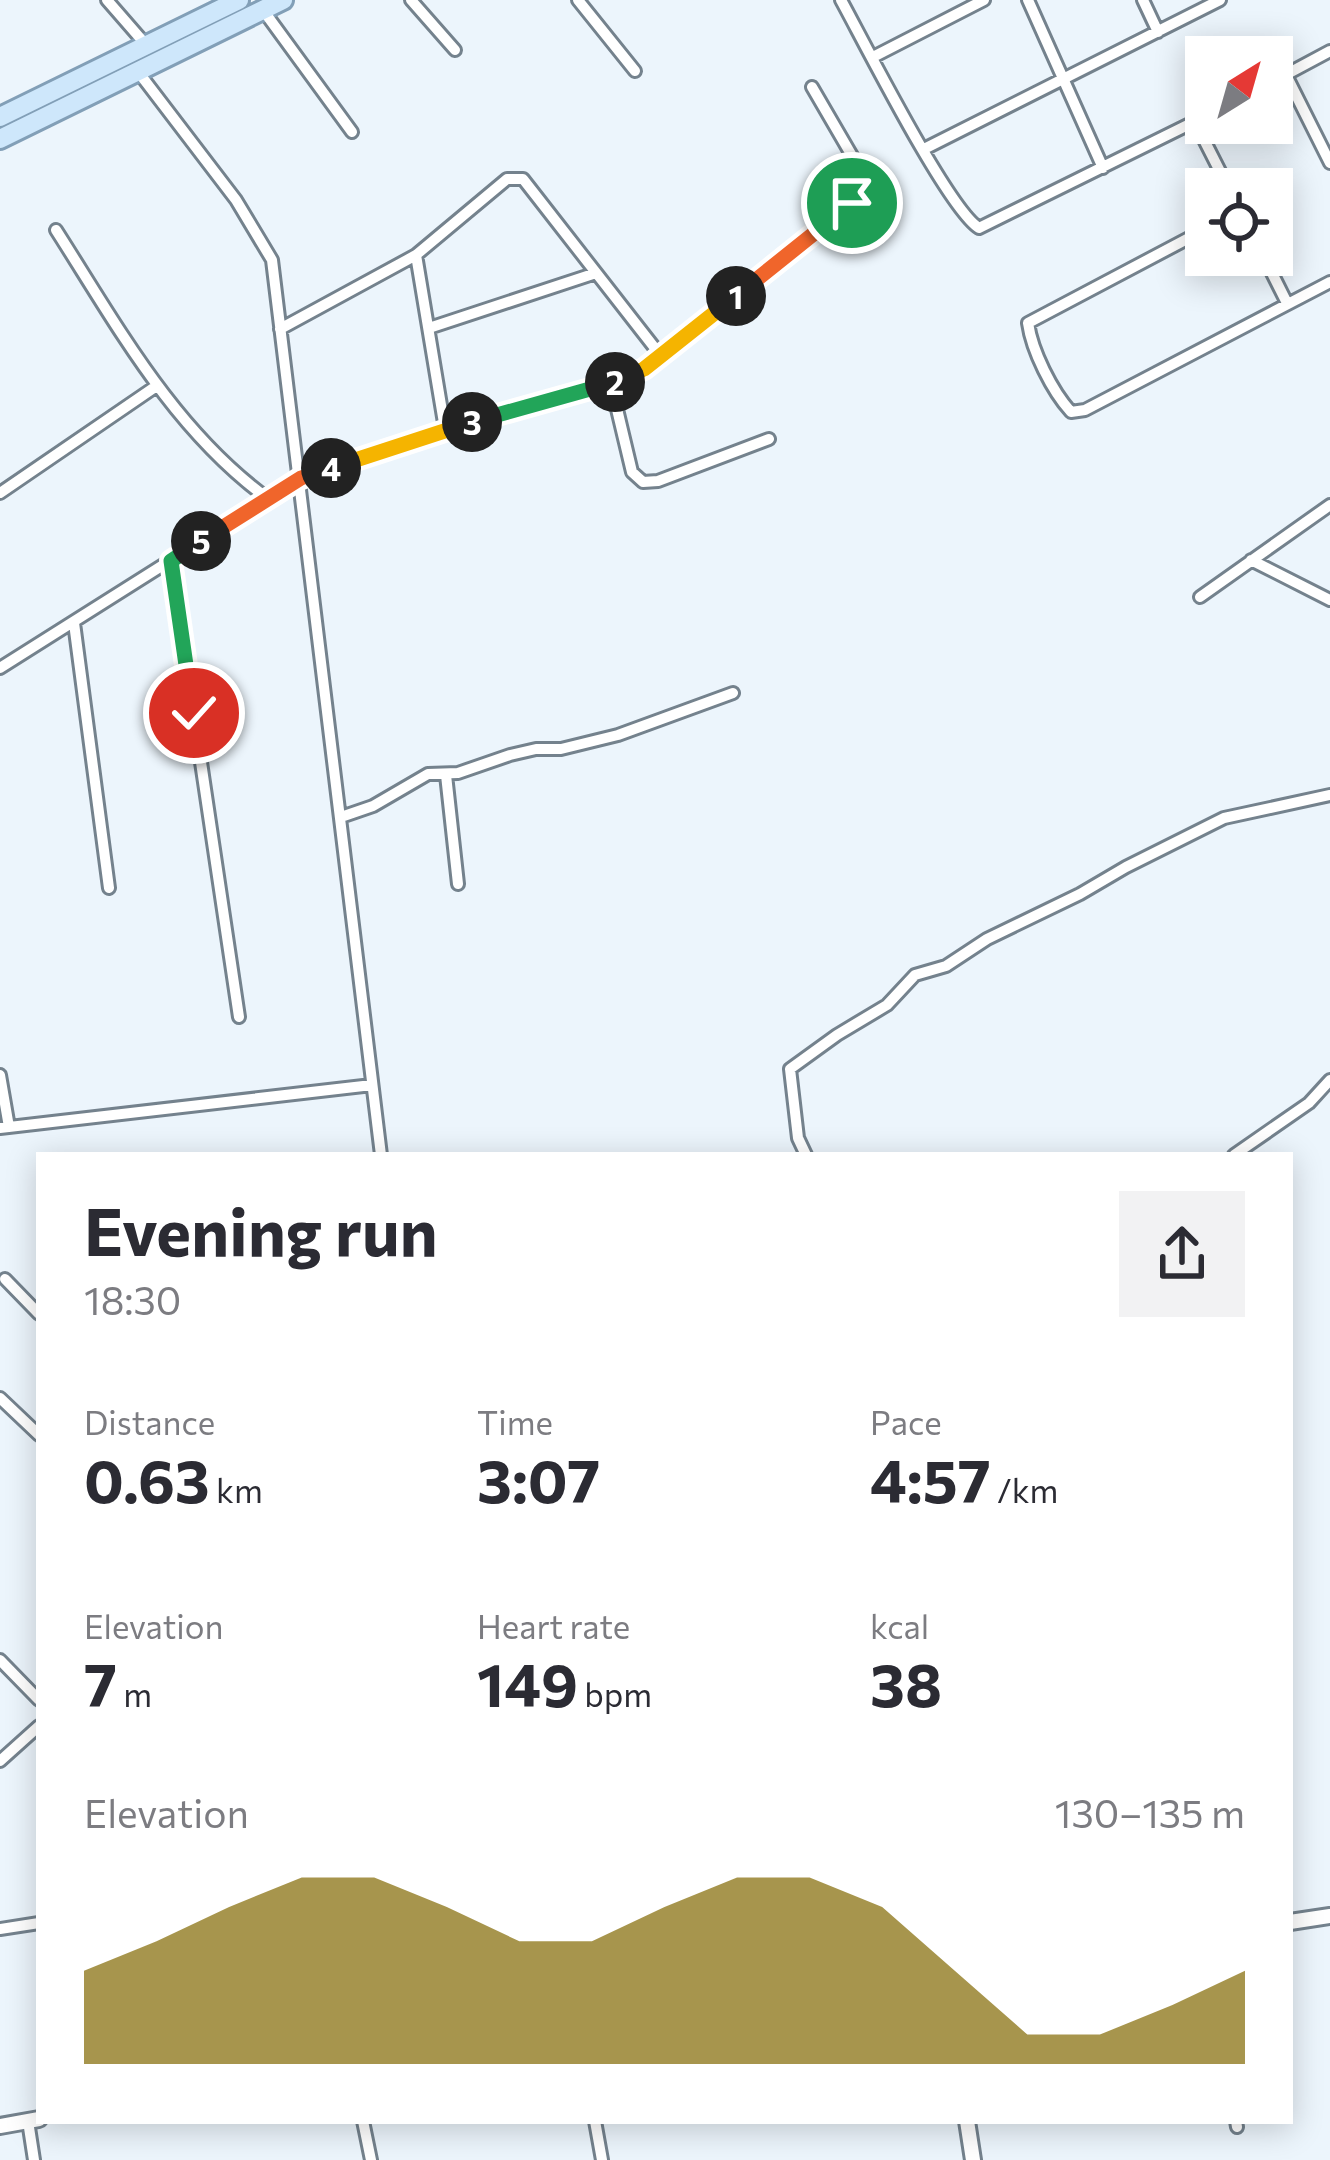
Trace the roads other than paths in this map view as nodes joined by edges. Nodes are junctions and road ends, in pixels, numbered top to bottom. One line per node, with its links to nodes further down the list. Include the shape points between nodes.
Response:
1 (106, 0): 16 (street)
2 (239, 0): 16 (main road)
3 (283, 0): 11 (main road)
4 (411, 0): 13 (street)
5 (578, 0): 17 (street)
6 (841, 0): 15 (street)
7 (984, 0): 15 (street)
8 (1028, 0): 19 (street)
9 (1143, 0): 12 (street)
10 (1220, 0): 12 (street)
11 (263, 10): 16 (main road); 24 (street)
12 (1158, 32): 19 (street)
13 (454, 50)
14 (1330, 52): 18 (street)
15 (873, 57): 26 (street)
16 (138, 58): 22 (main road); 25 (main road); 37 (street, via 264,242)
17 (635, 71)
18 (1293, 71)
19 (1063, 79): 26 (street); 28 (street)
20 (812, 86): 38 (street, via 862,173 862,193)
21 (1293, 89): 27 (street)
22 (1, 115)
23 (1185, 126): 28 (street)
24 (352, 132)
25 (0, 139)
26 (924, 149): 28 (street, via 967,218 984,227)
27 (1330, 163)
28 (1102, 168)
29 (56, 230): 40 (street)
30 (1185, 240): 35 (street, via 1028,323 1071,412)
31 (416, 255): 32 (street, via 506,179 523,179); 36 (street); 37 (street)
32 (596, 273): 36 (street); 38 (street)
33 (1274, 276): 35 (street)
34 (1330, 282): 35 (street)
35 (1287, 303)
36 (429, 328): 41 (street)
37 (280, 329): 43 (street)
38 (661, 356): 39 (street)
39 (611, 384): 41 (street); 42 (street, via 632,472 643,482)
40 (155, 387): 44 (street); 45 (street, via 224,466)
41 (445, 429): 43 (street)
42 (770, 439)
43 (301, 478): 45 (street); 56 (street)
44 (0, 493)
45 (267, 498): 48 (street)
46 (1330, 505): 47 (street)
47 (1251, 560): 49 (street); 50 (street)
48 (171, 561): 51 (street); 59 (street)
49 (1200, 597)
50 (1330, 600)
51 (74, 623): 52 (street); 58 (street)
52 (0, 668)
53 (733, 693): 54 (street, via 618,735)
54 (446, 775): 56 (street, via 428,774); 57 (street)
55 (1330, 795): 65 (street, via 1224,818 946,966 914,975 887,1005 790,1069)
56 (341, 817): 62 (street)
57 (458, 884)
58 (109, 889)
59 (239, 1017)
60 (0, 1075): 63 (street)
61 (1330, 1081): 66 (street)
62 (372, 1085): 63 (street); 64 (street)
63 (4, 1128)
64 (381, 1152)
65 (805, 1152)
66 (1238, 1152)
67 (4, 1279): 68 (street)
68 (36, 1311)
69 (0, 1397): 70 (street)
70 (36, 1432)
71 (0, 1660): 72 (street)
72 (36, 1697)
73 (36, 1729): 74 (street)
74 (0, 1761)
75 (1330, 1916): 76 (street)
76 (1293, 1922)
77 (36, 1923): 78 (street)
78 (0, 1929)
79 (34, 2120): 83 (street); 84 (street)
80 (364, 2124): 85 (street)
81 (596, 2124): 86 (street)
82 (967, 2124): 87 (street)
83 (0, 2126)
84 (34, 2160)
85 (371, 2160)
86 (602, 2160)
87 (973, 2160)

